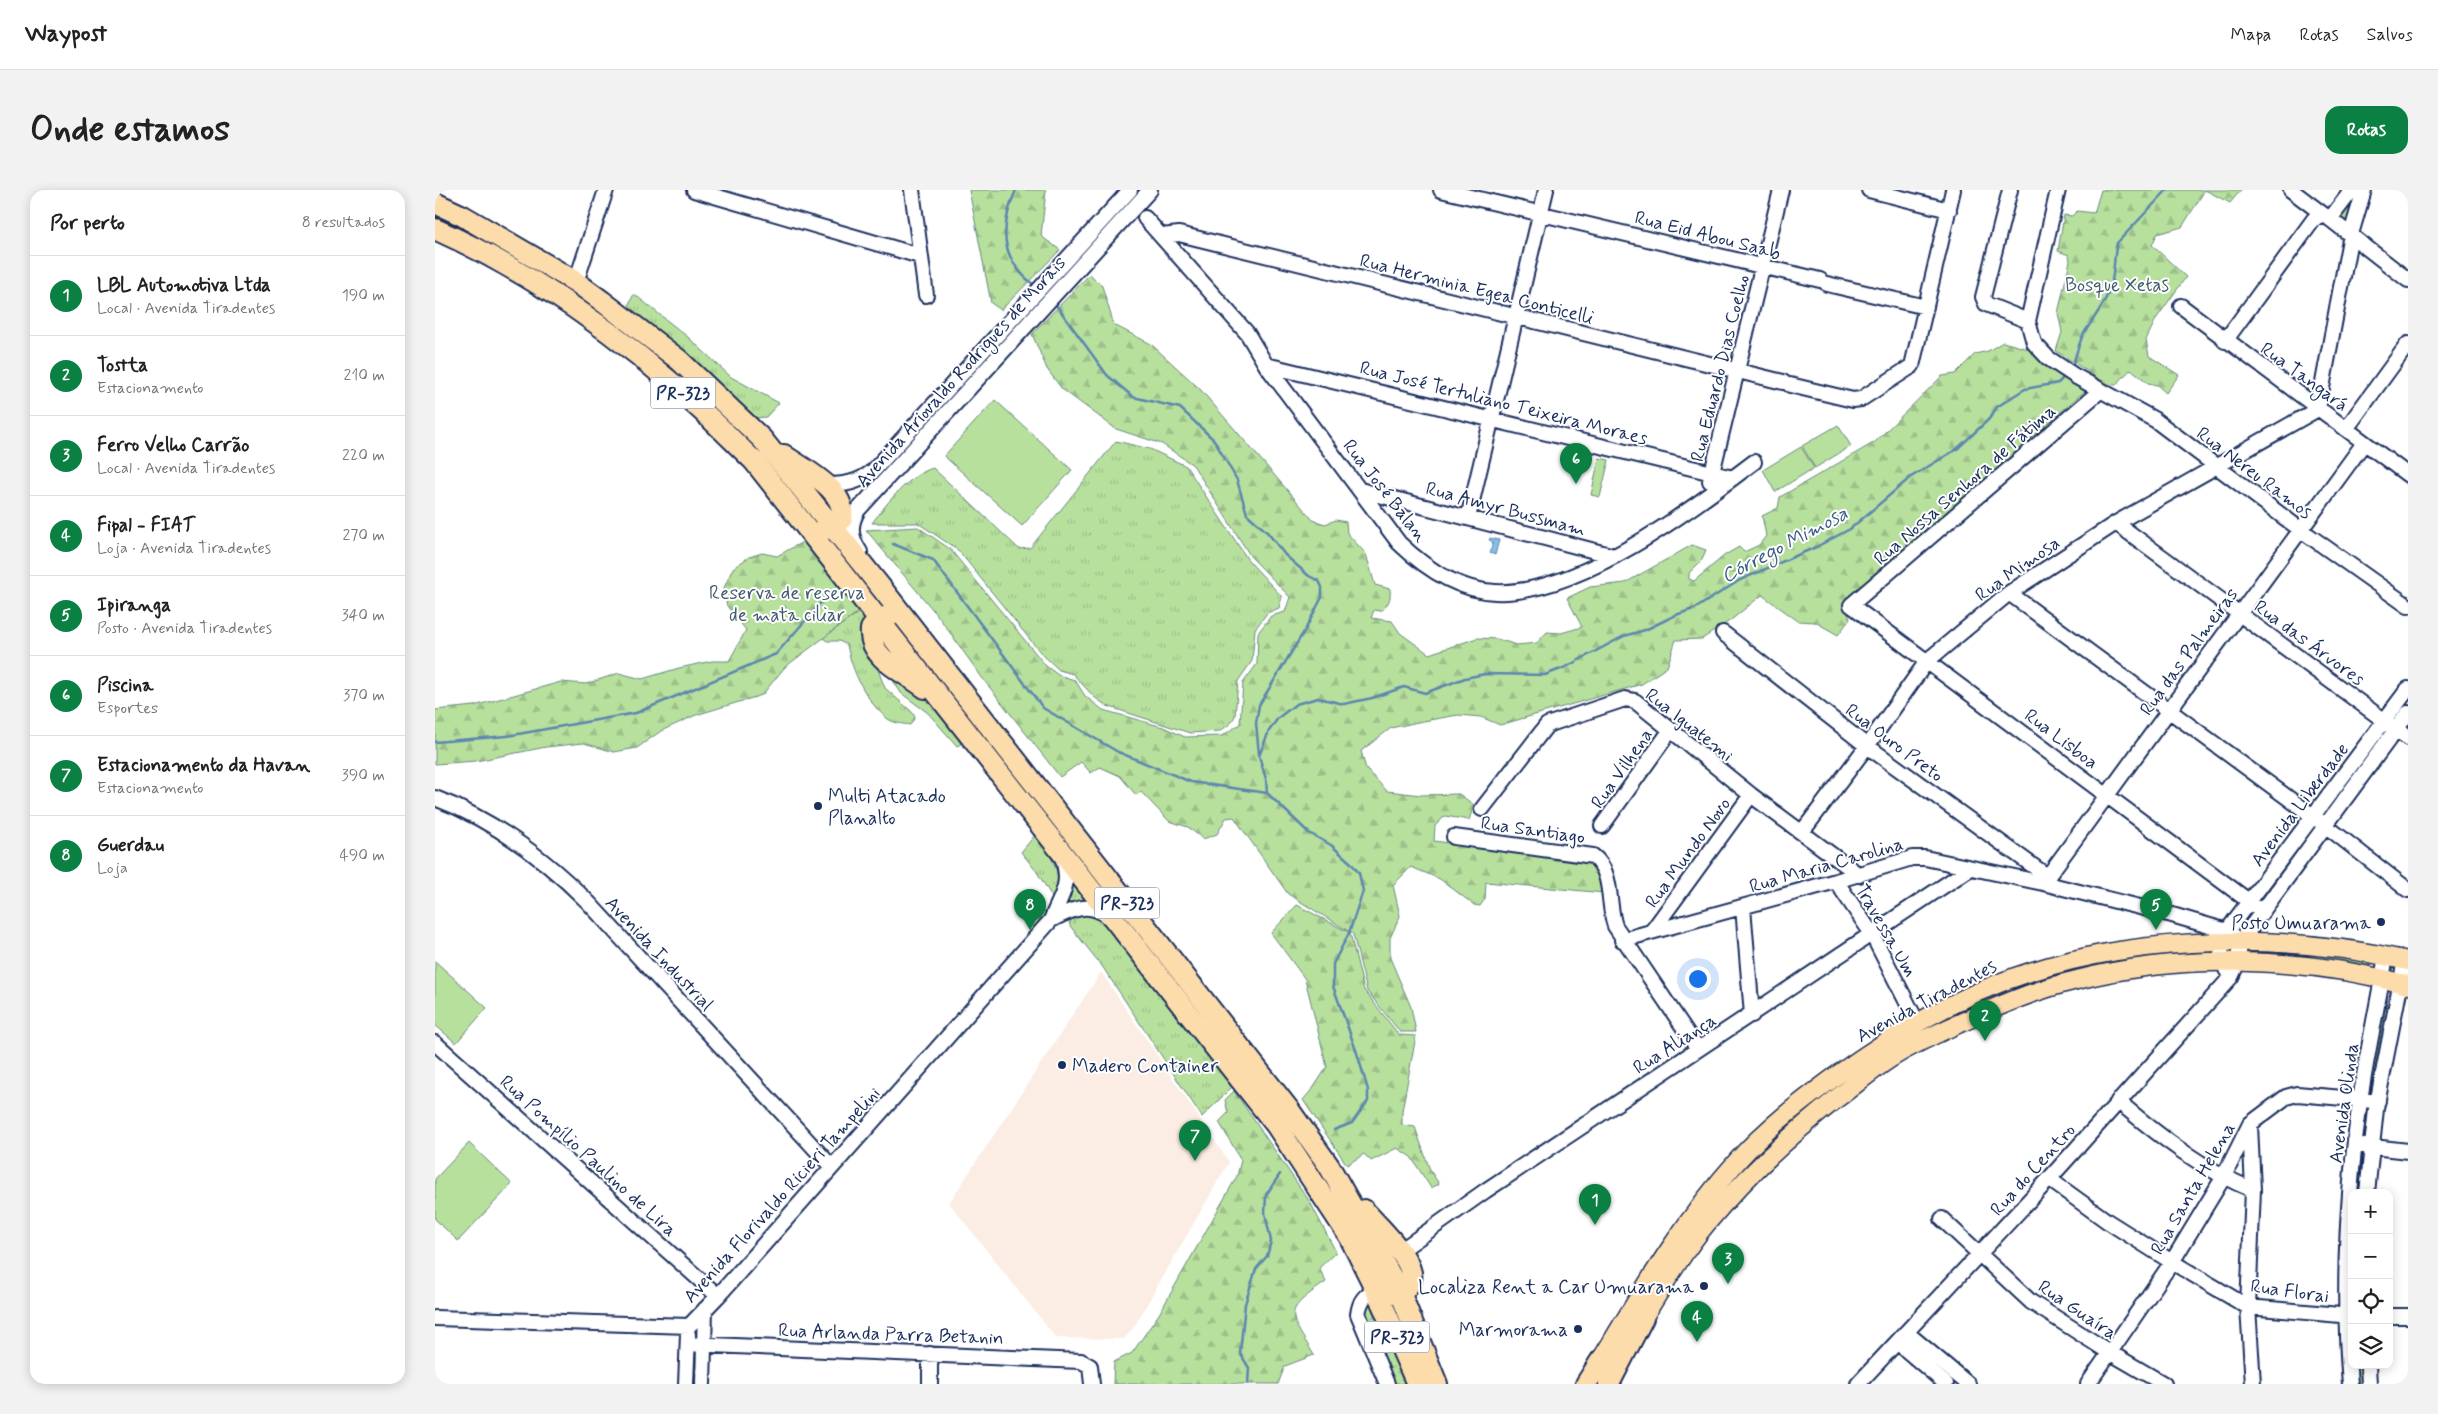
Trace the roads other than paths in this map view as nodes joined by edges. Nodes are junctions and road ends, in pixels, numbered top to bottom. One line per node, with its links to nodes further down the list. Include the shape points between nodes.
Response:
1 (606, 190): 27 (street)
2 (694, 190): 24 (street)
3 (912, 190): 24 (street)
4 (1150, 190): 28 (street, Avenida Ariovaldo Rodrigues de Morais)
5 (1441, 190): 18 (street, Rua Eid Abou Saab)
6 (1546, 190): 18 (street)
7 (1781, 190): 25 (street, Rua Eduardo Dias Coelho)
8 (1869, 190): 17 (street)
9 (1953, 190): 17 (street, Rua Herminia Egea Conticelli)
10 (2010, 190): 33 (street, via 1983,297 1986,304)
11 (2058, 190): 33 (street)
12 (2291, 190): 19 (street)
13 (2352, 190): 19 (street)
14 (2364, 190): 22 (street)
15 (1123, 193): 28 (street, Avenida Ariovaldo Rodrigues de Morais)
16 (435, 203): 27 (highway, PR-323)
17 (1949, 210): 31 (street, Rua Herminia Egea Conticelli)
18 (1541, 213): 25 (street, Rua Eid Abou Saab); 32 (street)
19 (2327, 217): 22 (street); 34 (street, via 2314,219)
20 (1145, 218): 23 (street, Rua José Balan)
21 (435, 228): 44 (highway, PR-323, via 531,281 606,332 687,397)
22 (2351, 234): 26 (street); 39 (street)
23 (1162, 236): 32 (street, Rua Herminia Egea Conticelli, via 1179,234); 36 (street, Rua José Balan, via 1247,333)
24 (920, 256): 29 (street)
25 (1763, 266): 31 (street, Rua Eid Abou Saab); 37 (street, Rua Eduardo Dias Coelho)
26 (2408, 280)
27 (576, 282): 42 (highway, PR-323, via 679,360)
28 (1046, 294): 50 (street, Avenida Ariovaldo Rodrigues de Morais, via 873,471 861,481); 58 (street, Avenida Ariovaldo Rodrigues de Morais, via 853,519 850,528 854,543 882,583)
29 (926, 295)
30 (2181, 306): 34 (street, Rua Tangará)
31 (1926, 307): 37 (street, Rua Herminia Egea Conticelli, via 1912,366 1861,400)
32 (1515, 318): 37 (street, Rua Herminia Egea Conticelli); 40 (street)
33 (2028, 321): 38 (street, Rua Nereu Ramos, via 2034,343 2047,358)
34 (2225, 341): 39 (street, Rua Tangará)
35 (2408, 344): 41 (street)
36 (1266, 365): 40 (street, Rua José Tertuliano Teixeira Moraes); 51 (street, Rua José Balan)
37 (1737, 371): 47 (street, Rua Eduardo Dias Coelho)
38 (2101, 391): 46 (street, Rua Nereu Ramos, via 2155,420); 60 (street, Rua Nossa Senhora de Fátima)
39 (2318, 409): 41 (street, Rua Tangará); 46 (street, Rua Mimosa)
40 (1491, 419): 47 (street, Rua José Tertuliano Teixeira Moraes); 53 (street)
41 (2346, 429): 43 (street, Rua Tangará)
42 (762, 439): 50 (highway); 55 (highway, PR-323)
43 (2365, 443): 48 (street, Rua Tangará); 56 (street, Rua das Palmeiras)
44 (754, 461): 55 (highway, via 818,526 827,530); 63 (highway, PR-323)
45 (1754, 462): 49 (street, Rua José Balan)
46 (2217, 466): 54 (street, Rua Mimosa); 56 (street, Rua Nereu Ramos)
47 (1712, 473): 49 (street, Rua José Tertuliano Teixeira Moraes); 52 (street, Rua Eduardo Dias Coelho)
48 (2408, 475)
49 (1733, 478): 52 (street, Rua José Balan)
50 (825, 485): 55 (highway, via 834,492 843,508 842,519)
51 (1360, 490): 53 (street, Rua Amyr Bussmam); 57 (street, Rua José Balan, via 1399,543 1413,556 1448,579 1478,590 1510,592 1531,588 1560,580)
52 (1707, 497): 57 (street, Rua José Balan, via 1671,523)
53 (1468, 518): 57 (street, Rua Amyr Bussmam)
54 (2116, 523): 59 (street, Rua Mimosa); 62 (street, Rua das Árvores)
55 (834, 528): 58 (highway, PR-323)
56 (2301, 530): 61 (street, Rua Nereu Ramos); 62 (street, Rua das Palmeiras)
57 (1614, 556)
58 (883, 590): 65 (highway, PR-323)
59 (2009, 593): 66 (street, Rua Mimosa); 68 (street)
60 (1851, 605): 66 (street, Rua Lisboa)
61 (2408, 606)
62 (2239, 614): 68 (street, Rua das Palmeiras); 70 (street, Rua das Árvores)
63 (879, 618): 65 (highway, via 885,615 896,618); 84 (highway, PR-323)
64 (1723, 634): 74 (street, Rua Ouro Preto)
65 (920, 640): 119 (highway, PR-323, via 1290,1111)
66 (1927, 661): 74 (street, Rua Mimosa); 75 (street, Rua Lisboa)
67 (2408, 689): 70 (street, Avenida Liberdade)
68 (2168, 710): 75 (street, Rua das Palmeiras); 79 (street)
69 (2408, 713): 71 (street, Avenida Liberdade)
70 (2384, 720): 71 (street, Rua das Árvores); 79 (street, Avenida Liberdade)
71 (2396, 730): 73 (street); 80 (street, Avenida Liberdade)
72 (1670, 731): 76 (street, Rua Iguatemi); 78 (street, Rua Iguatemi, via 1635,701 1625,699 1556,721 1540,733); 81 (street, Rua Vilhena)
73 (2408, 738)
74 (1867, 746): 82 (street, Rua Mimosa); 87 (street, Rua Ouro Preto)
75 (2105, 794): 87 (street, Rua das Palmeiras); 90 (street, Rua Lisboa)
76 (1751, 795): 82 (street, Rua Iguatemi); 95 (street, Rua Mundo Novo)
77 (435, 798): 118 (street, Avenida Industrial, via 479,818 557,871)
78 (1482, 809)
79 (2313, 816): 80 (street); 90 (street, Avenida Liberdade)
80 (2325, 825): 89 (street); 92 (street, Avenida Liberdade)
81 (1602, 826)
82 (1802, 832): 86 (street, Rua Iguatemi)
83 (1454, 837): 98 (street, Rua Santiago, via 1593,856 1601,862 1605,872 1610,913)
84 (1060, 850): 93 (street, Avenida Florivaldo Ricieri Tampelini, via 1067,871 1067,884); 94 (highway, PR-323)
85 (1969, 869): 86 (street, Rua Maria Carolina, via 1912,858); 87 (street, Rua Maria Carolina); 96 (street, Rua Aliança)
86 (1859, 875): 88 (street, Rua Maria Carolina)
87 (2045, 880): 97 (street, Rua Maria Carolina)
88 (1836, 881): 91 (street, Rua Maria Carolina); 96 (street, Travessa Um)
89 (2408, 890)
90 (2249, 902): 92 (street, Rua Lisboa); 97 (street, Avenida Liberdade)
91 (1743, 907): 95 (street, Rua Maria Carolina); 105 (street)
92 (2262, 911): 97 (street, Avenida Liberdade)
93 (1051, 920): 94 (street, Avenida Florivaldo Ricieri Tampelini, via 1069,911 1090,908 1105,914); 118 (street, Avenida Florivaldo Ricieri Tampelini)
94 (1120, 927): 130 (highway, PR-323, via 1276,1125)
95 (1652, 931): 98 (street, Rua Maria Carolina)
96 (1872, 934): 105 (street, Rua Aliança); 106 (street, Travessa Um)
97 (2229, 938): 99 (main road, Avenida Tiradentes); 101 (street); 102 (main road, Avenida Tiradentes, via 2084,957)
98 (1622, 940): 108 (street, Rua Santiago)
99 (2387, 956): 100 (main road, Avenida Tiradentes); 103 (street)
100 (2406, 960): 103 (street)
101 (2230, 967): 103 (main road, Avenida Tiradentes, via 2282,964); 104 (main road, Avenida Tiradentes, via 2110,973 2078,979); 112 (street, Rua do Centro)
102 (2010, 980): 104 (main road); 106 (main road, Avenida Tiradentes)
103 (2397, 982): 111 (street, Avenida Olinda); 113 (street, Avenida Olinda)
104 (2016, 999): 106 (main road, Avenida Tiradentes)
105 (1752, 1015): 108 (street, Rua Aliança)
106 (1928, 1026): 109 (main road, Avenida Tiradentes, via 1877,1047); 110 (main road, Avenida Tiradentes)
107 (435, 1043): 131 (street, Rua Pompílio Paulino de Lira)
108 (1698, 1049): 126 (street, Rua Aliança)
109 (1831, 1080): 110 (main road); 125 (main road, Avenida Tiradentes, via 1754,1143 1708,1196)
110 (1842, 1095): 125 (main road, Avenida Tiradentes, via 1785,1141)
111 (2360, 1099): 113 (street, Rua Santa Helena); 114 (street, Rua Santa Helena, via 2297,1094 2277,1102); 115 (street, Avenida Olinda)
112 (2119, 1101): 120 (street, via 2163,1139); 121 (street, Rua do Centro)
113 (2378, 1101): 116 (street, Avenida Olinda)
114 (2250, 1124): 120 (street, Rua Santa Helena); 123 (street)
115 (2355, 1144): 116 (street); 129 (street, Avenida Olinda, via 2347,1246)
116 (2372, 1147): 117 (street); 122 (street, Avenida Olinda)
117 (2408, 1151)
118 (831, 1166): 131 (street, Avenida Florivaldo Ricieri Tampelini)
119 (1329, 1166): 126 (highway); 130 (highway, PR-323)
120 (2223, 1178): 123 (street); 128 (street, Rua Santa Helena)
121 (2049, 1179): 127 (street, Rua do Centro); 128 (street, Rua Florai)
122 (2367, 1189)
123 (2253, 1190): 132 (street)
124 (1941, 1219): 127 (street, Rua Guaíra)
125 (1677, 1250): 138 (main road, Avenida Tiradentes); 146 (main road, Avenida Tiradentes)
126 (1400, 1251): 130 (highway, via 1410,1264 1412,1280 1407,1288)
127 (1980, 1254): 141 (street, Rua do Centro); 144 (street, Rua Guaíra, via 2031,1302)
128 (2172, 1262): 132 (street, Rua Florai); 144 (street, Rua Santa Helena)
129 (2348, 1281)
130 (1388, 1291): 152 (street, via 1367,1294 1359,1303 1358,1314); 153 (highway, PR-323); 154 (highway, PR-323)
131 (718, 1296): 133 (street, Avenida Florivaldo Ricieri Tampelini)
132 (2247, 1307): 134 (street, Rua Florai); 164 (street)
133 (705, 1310): 140 (street, Avenida Florivaldo Ricieri Tampelini); 143 (street)
134 (2348, 1316)
135 (2393, 1316): 136 (street)
136 (2408, 1316)
137 (435, 1318): 140 (street, Avenida Florivaldo Ricieri Tampelini)
138 (1643, 1318): 157 (highway); 158 (highway)
139 (2349, 1324): 165 (street, Avenida Olinda)
140 (689, 1326): 142 (street)
141 (1903, 1338): 159 (street, Rua do Centro); 160 (street); 161 (street)
142 (688, 1344): 143 (street, Rua Arlanda Parra Betanin); 148 (street)
143 (703, 1344): 145 (street, Rua Arlanda Parra Betanin); 149 (street)
144 (2109, 1352): 162 (street, Rua Santa Helena); 163 (street, Rua Guaíra)
145 (930, 1354): 150 (street); 151 (street, Rua Arlanda Parra Betanin, via 1081,1361 1090,1366)
146 (1601, 1360): 155 (highway); 156 (highway)
147 (2368, 1369): 166 (street)
148 (686, 1384)
149 (703, 1384)
150 (930, 1384)
151 (1092, 1384)
152 (1387, 1384)
153 (1417, 1384)
154 (1437, 1384)
155 (1586, 1384)
156 (1591, 1384)
157 (1609, 1384)
158 (1618, 1384)
159 (1858, 1384)
160 (1946, 1384)
161 (1968, 1384)
162 (2088, 1384)
163 (2164, 1384)
164 (2253, 1384)
165 (2350, 1384)
166 (2369, 1384)

